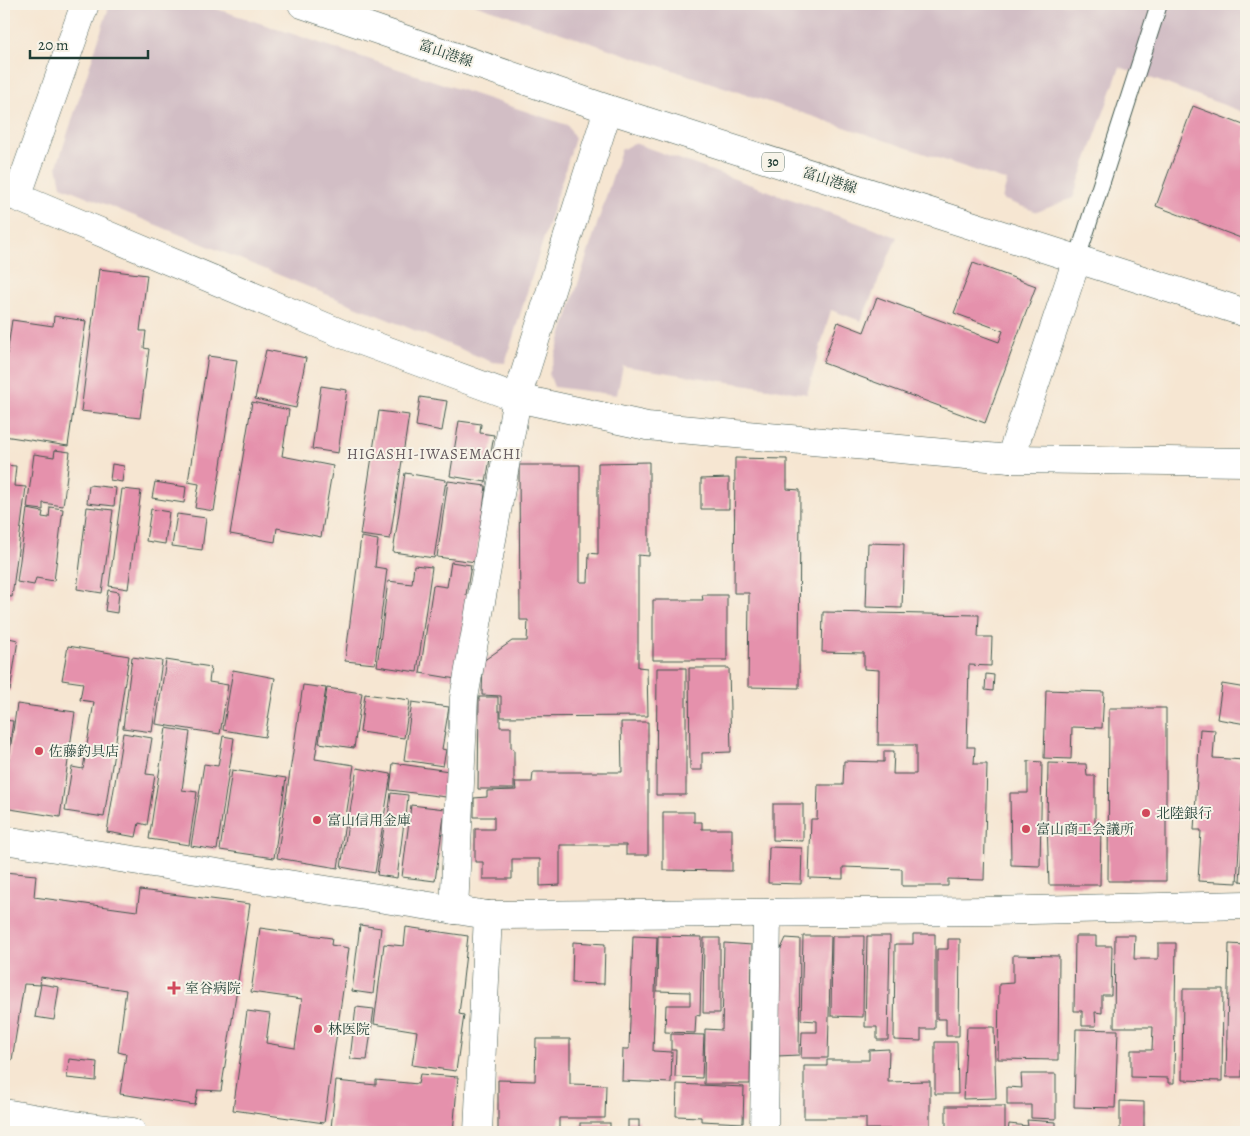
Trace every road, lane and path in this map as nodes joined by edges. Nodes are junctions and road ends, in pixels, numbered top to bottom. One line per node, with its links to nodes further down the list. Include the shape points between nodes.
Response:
1 (85, 4): 5 (street)
2 (302, 4): 4 (street, 富山港線 / 30)
3 (1159, 4): 6 (lane)
4 (608, 109): 6 (street, 富山港線 / 30); 8 (street)
5 (10, 193): 8 (street, via 344,336)
6 (1077, 259): 7 (street, 富山港線 / 30); 9 (street)
7 (1246, 313)
8 (517, 398): 9 (street, via 647,426); 13 (street, via 464,698)
9 (1010, 459): 10 (street)
10 (1246, 462)
11 (4, 840): 13 (street)
12 (1246, 905): 14 (street)
13 (454, 910): 15 (street)
14 (767, 913): 15 (street); 19 (street)
15 (488, 915): 18 (street)
16 (4, 1113): 17 (street)
17 (132, 1132)
18 (478, 1132)
19 (764, 1132)

